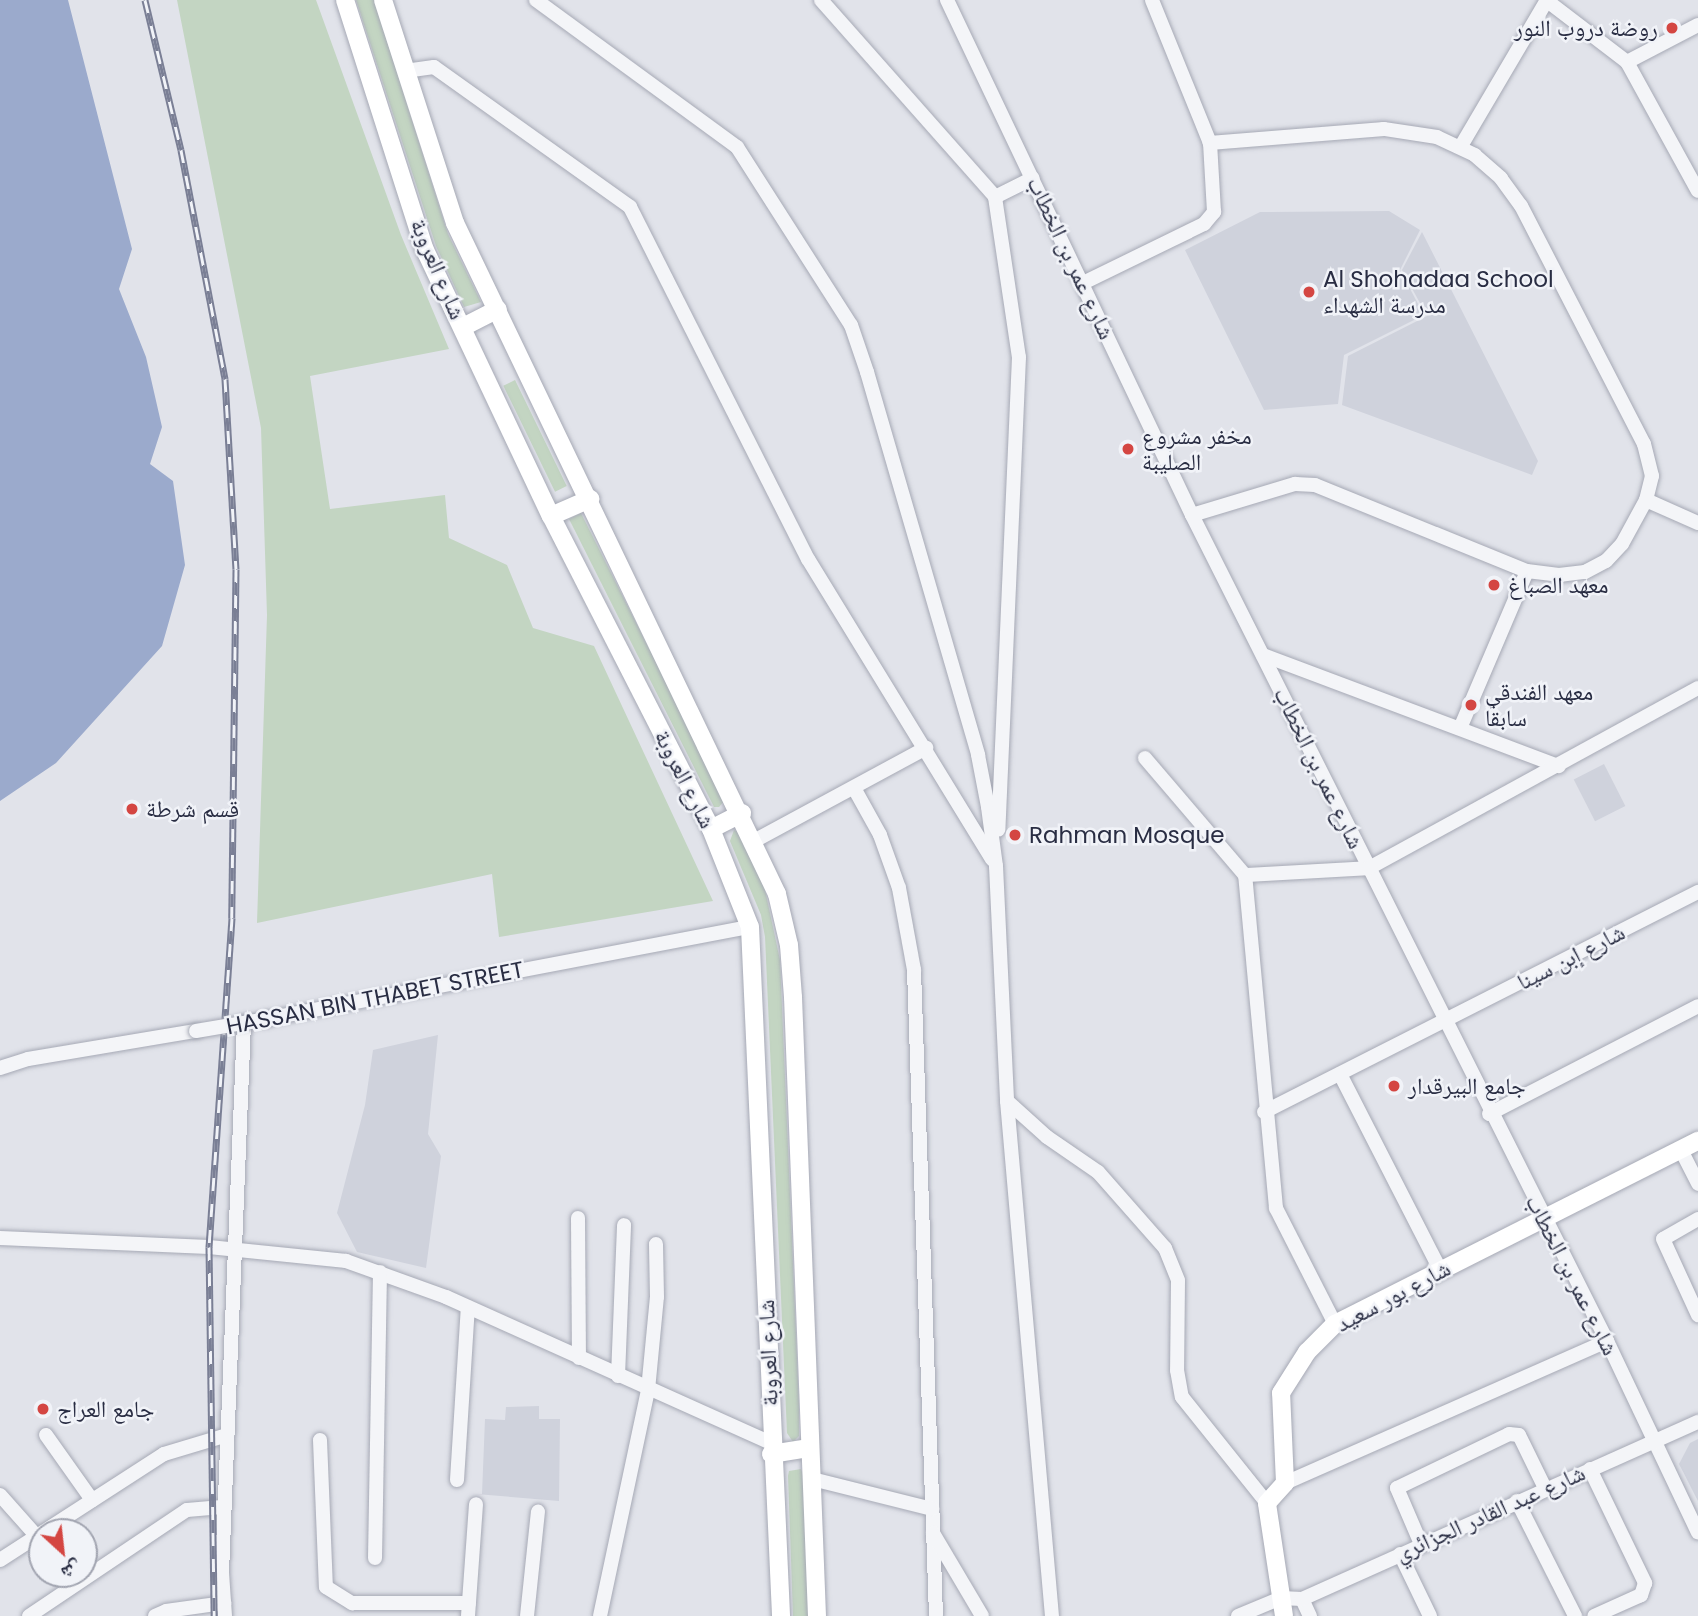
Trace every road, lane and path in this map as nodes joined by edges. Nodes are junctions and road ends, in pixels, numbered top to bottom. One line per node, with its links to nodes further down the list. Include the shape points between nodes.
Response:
1 (345, 0): 18 (main road, شارع العروبة, via 425,250)
2 (383, 0): 10 (main road, شارع العروبة)
3 (536, 0): 35 (street, via 737,147 851,325 978,755)
4 (821, 0): 15 (street)
5 (947, 0): 13 (street, شارع عمر بن الخطاب)
6 (1152, 0): 11 (street)
7 (1547, 0): 9 (street); 12 (street)
8 (1698, 25): 9 (street)
9 (1627, 62): 14 (street)
10 (405, 71): 17 (main road, شارع العروبة, via 456,223); 28 (street, via 435,67 630,207 808,559)
11 (1210, 143): 12 (street, via 1384,129 1437,136); 16 (street, via 1214,203 1209,221)
12 (1461, 146): 20 (street, via 1501,178 1521,206 1644,444 1652,476)
13 (1033, 178): 15 (street); 16 (street, شارع عمر بن الخطاب)
14 (1698, 191)
15 (995, 197): 35 (street, via 1019,357)
16 (1083, 283): 21 (street, شارع عمر بن الخطاب)
17 (498, 309): 18 (main road); 19 (main road, شارع العروبة)
18 (463, 327): 22 (main road, شارع العروبة)
19 (590, 499): 22 (main road); 32 (main road, شارع العروبة)
20 (1646, 500): 23 (street); 24 (street, via 1622,544 1606,561 1585,572)
21 (1192, 515): 24 (street, via 1294,484 1315,485); 25 (street, شارع عمر بن الخطاب)
22 (551, 516): 33 (main road, شارع العروبة)
23 (1698, 523)
24 (1527, 571): 27 (street)
25 (1263, 655): 27 (street); 36 (street, شارع عمر بن الخطاب)
26 (1698, 688): 30 (street)
27 (1461, 726): 30 (street)
28 (926, 748): 31 (street); 35 (street)
29 (1145, 758): 37 (street)
30 (1559, 766): 36 (street)
31 (855, 788): 34 (street); 85 (street, via 880,835 899,888 914,970)
32 (742, 813): 33 (main road); 34 (main road, شارع العروبة)
33 (710, 829): 39 (main road, شارع العروبة)
34 (754, 841): 72 (main road, شارع العروبة, via 777,894 789,945)
35 (996, 866): 45 (street)
36 (1369, 868): 37 (street); 41 (street, شارع عمر بن الخطاب)
37 (1245, 875): 46 (street)
38 (1698, 892): 41 (street, شارع إبن سينا)
39 (750, 927): 42 (street, HASSAN BIN THABET STREET, bridge); 73 (main road, شارع العروبة)
40 (1698, 1006): 47 (street)
41 (1445, 1022): 44 (street, شارع إبن سينا); 47 (street, شارع عمر بن الخطاب)
42 (244, 1023): 43 (street, HASSAN BIN THABET STREET, bridge, via 28,1059); 57 (street)
43 (0, 1068)
44 (1340, 1074): 46 (street, شارع إبن سينا); 58 (street)
45 (1007, 1101): 82 (street, via 1047,1137 1098,1172 1165,1248 1178,1281 1177,1370 1182,1397); 110 (street)
46 (1264, 1112): 62 (street, via 1276,1208)
47 (1489, 1114): 52 (street, شارع عمر بن الخطاب)
48 (1698, 1141): 49 (main road, شارع بور سعيد)
49 (1681, 1150): 50 (street); 52 (main road, شارع بور سعيد)
50 (1698, 1184)
51 (578, 1217): 64 (street)
52 (1543, 1218): 58 (main road, شارع بور سعيد); 63 (street, شارع عمر بن الخطاب)
53 (1698, 1219): 61 (street, via 1663,1239)
54 (624, 1226): 65 (street)
55 (0, 1237): 57 (street)
56 (656, 1244): 66 (street, via 657,1297)
57 (234, 1250): 59 (street, via 345,1261); 69 (street)
58 (1441, 1271): 62 (main road, شارع بور سعيد)
59 (380, 1272): 60 (street); 94 (street)
60 (468, 1307): 64 (street); 76 (street)
61 (1698, 1315)
62 (1335, 1324): 77 (main road, شارع بور سعيد, via 1307,1352 1281,1392)
63 (1607, 1341): 71 (street, شارع عمر بن الخطاب); 77 (street)
64 (579, 1358): 65 (street)
65 (618, 1376): 66 (street)
66 (648, 1390): 73 (street); 105 (street)
67 (1698, 1422): 71 (street, شارع عبد القادر الجزائري)
68 (46, 1435): 80 (street)
69 (227, 1435): 80 (street, via 164,1454); 84 (street)
70 (320, 1440): 100 (street, via 326,1587 352,1603)
71 (1653, 1440): 74 (street, شارع عبد القادر الجزائري); 90 (street, شارع عمر بن الخطاب)
72 (810, 1448): 73 (main road); 75 (main road, شارع العروبة)
73 (771, 1449): 106 (main road, شارع العروبة)
74 (1590, 1469): 78 (street, شارع عبد القادر الجزائري); 116 (street, via 1645,1583 1641,1595)
75 (811, 1479): 85 (street); 107 (main road, شارع العروبة)
76 (457, 1480)
77 (1284, 1483): 82 (main road)
78 (1545, 1488): 81 (street, شارع عبد القادر الجزائري); 91 (street, via 1519,1435 1509,1434 1396,1488)
79 (0, 1495): 88 (street)
80 (92, 1500): 87 (street)
81 (1517, 1501): 91 (street, شارع عبد القادر الجزائري); 115 (street)
82 (1267, 1503): 98 (main road)
83 (476, 1504): 100 (street)
84 (225, 1507): 96 (street, via 187,1510); 101 (street)
85 (932, 1509): 89 (street)
86 (538, 1512): 104 (street)
87 (68, 1518)
88 (28, 1527)
89 (933, 1532): 108 (street); 109 (street)
90 (1698, 1533)
91 (1421, 1544): 93 (street, شارع عبد القادر الجزائري)
92 (28, 1545): 95 (street)
93 (1400, 1554): 99 (street, شارع عبد القادر الجزائري); 114 (street)
94 (375, 1558)
95 (0, 1560)
96 (98, 1562)
97 (59, 1588): 102 (street)
98 (1281, 1598): 99 (street, شارع عبد القادر الجزائري); 111 (street); 112 (main road)
99 (1302, 1599): 113 (street)
100 (468, 1609)
101 (224, 1610): 103 (street)
102 (29, 1616)
103 (155, 1616)
104 (527, 1616)
105 (600, 1616)
106 (780, 1616)
107 (817, 1616)
108 (936, 1616)
109 (982, 1616)
110 (1052, 1616)
111 (1238, 1616)
112 (1284, 1616)
113 (1310, 1616)
114 (1430, 1616)
115 (1575, 1616)
116 (1594, 1616)

